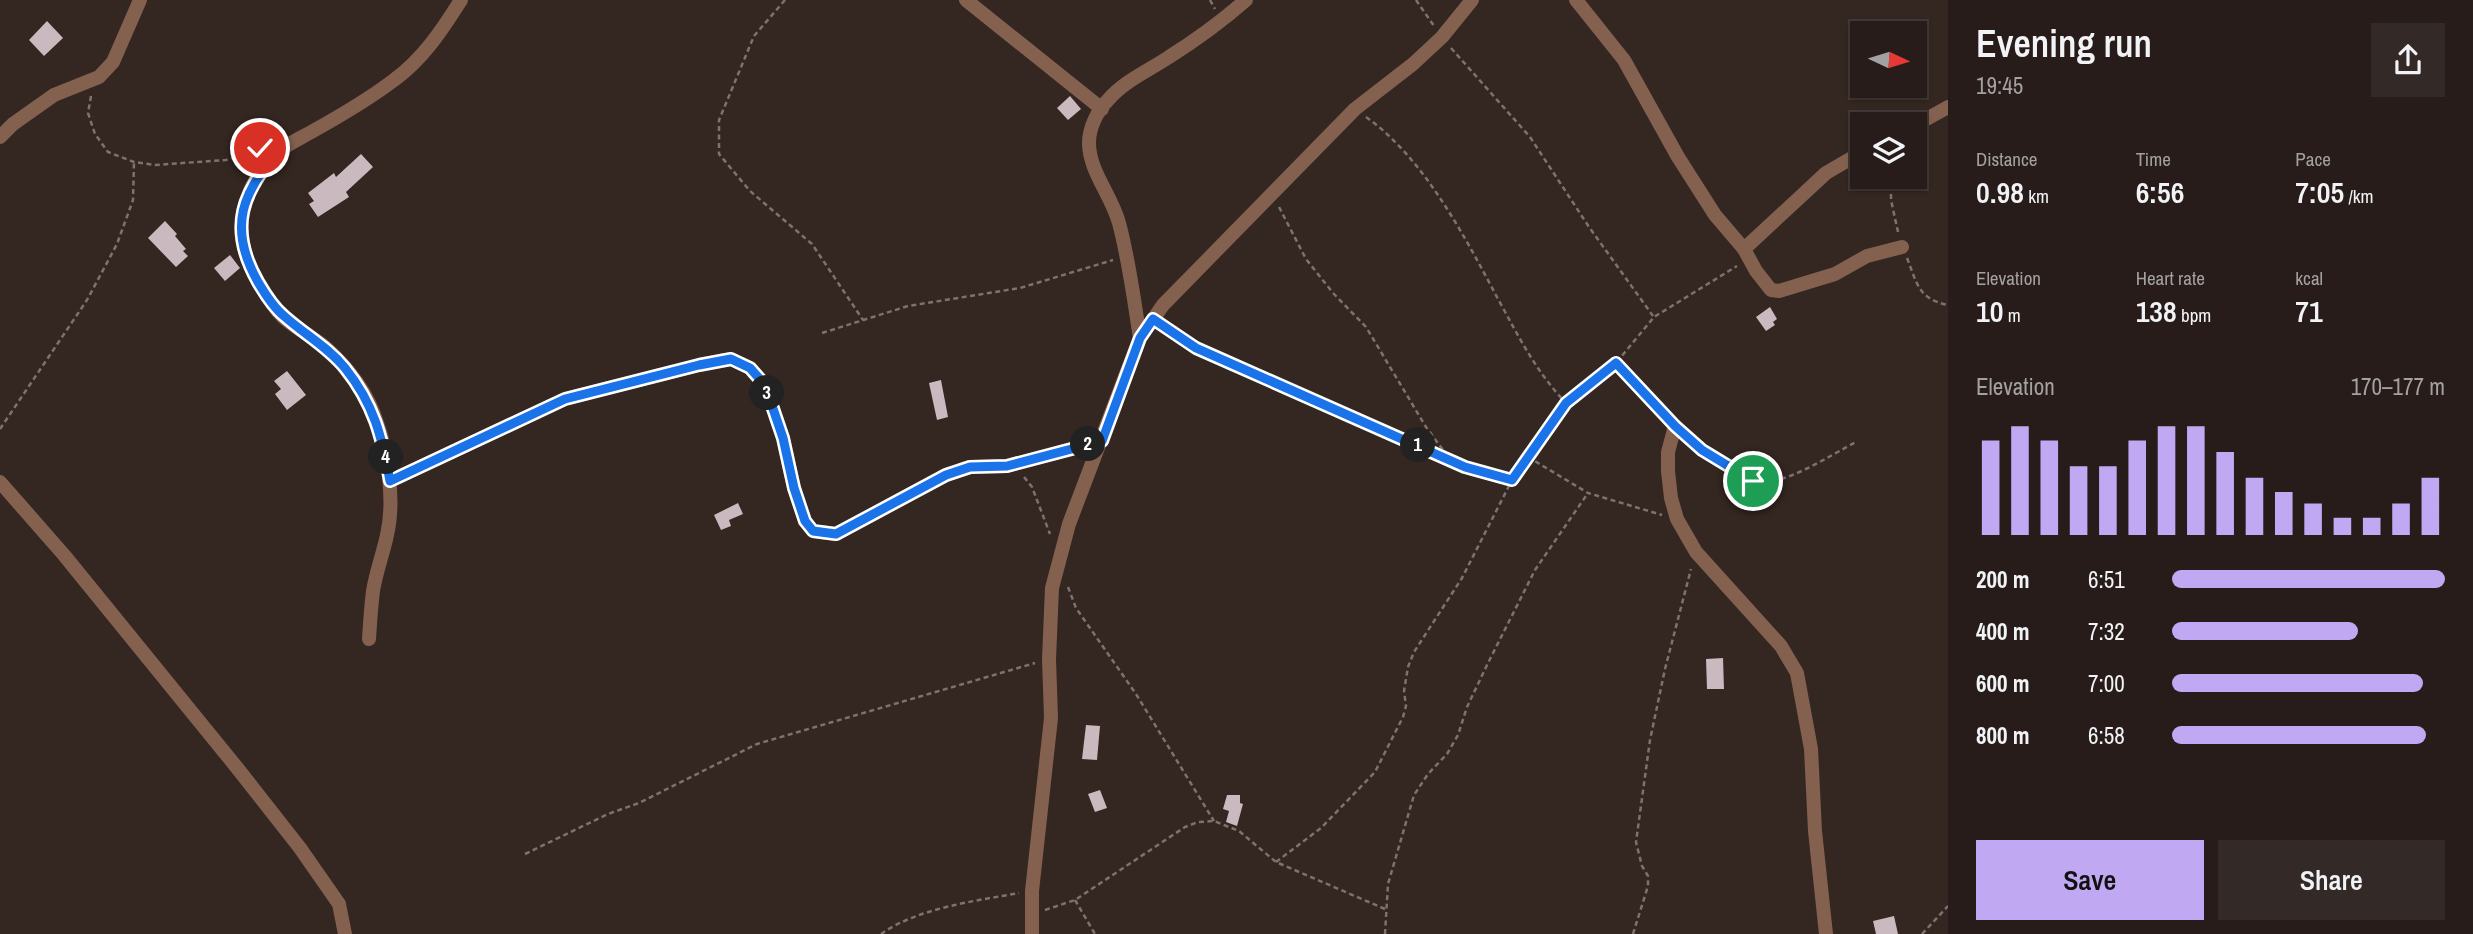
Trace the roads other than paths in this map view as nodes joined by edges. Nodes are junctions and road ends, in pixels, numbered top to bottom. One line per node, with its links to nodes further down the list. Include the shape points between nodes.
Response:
1 (140, 0): 10 (street, via 113,62 99,76 54,94)
2 (461, 0): 17 (street, via 415,63 325,124 281,147 261,170 242,213 241,241 250,268 282,315 344,366 363,393 376,419)
3 (966, 0): 8 (street)
4 (1246, 0): 8 (street, via 1129,82)
5 (1472, 0): 14 (street, via 1442,37 1355,109 1163,305)
6 (1576, 0): 13 (street, via 1624,60 1678,157)
7 (1948, 107): 9 (street)
8 (1102, 108): 14 (street, via 1088,146 1119,220)
9 (1927, 119)
10 (0, 137)
11 (1850, 159): 13 (street, via 1826,173)
12 (1902, 247): 13 (street, via 1779,291 1766,285)
13 (1747, 254)
14 (1140, 338): 16 (street)
15 (1675, 426): 22 (street, via 1668,471 1677,519 1696,552 1781,646 1797,673 1811,749)
16 (1102, 441): 17 (street, via 1014,464 970,467 946,475 836,534 813,531 794,488 765,385 750,368 731,359 565,399); 21 (street, via 1069,524 1052,588 1051,718 1032,891)
17 (390, 481): 19 (street, via 388,531 373,592)
18 (0, 482): 20 (street, via 300,848 339,904)
19 (369, 639)
20 (345, 934)
21 (1032, 934)
22 (1826, 934)

